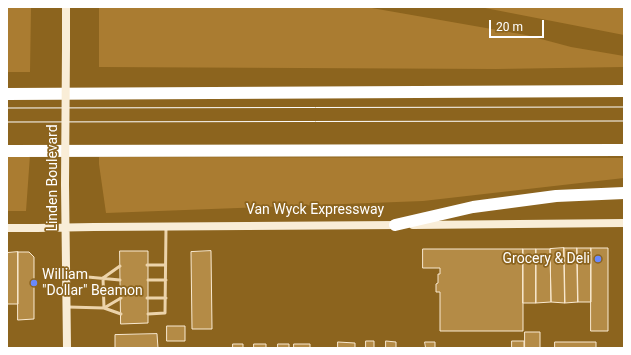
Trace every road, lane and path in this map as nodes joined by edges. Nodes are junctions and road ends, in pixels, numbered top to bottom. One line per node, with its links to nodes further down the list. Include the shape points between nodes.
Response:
1 (66, 7): 10 (main road, Linden Boulevard, bridge)
2 (624, 91): 3 (highway)
3 (7, 94)
4 (624, 150): 5 (highway)
5 (7, 151)
6 (624, 193): 8 (highway, via 556,196 472,207)
7 (624, 223): 8 (main road, Van Wyck Expressway)
8 (395, 225): 9 (main road, Van Wyck Expressway)
9 (166, 226): 10 (main road, Van Wyck Expressway); 13 (lane)
10 (66, 227): 11 (main road, Van Wyck Expressway); 15 (main road, Linden Boulevard)
11 (7, 228)
12 (147, 265): 13 (lane)
13 (166, 265): 19 (lane)
14 (120, 266): 16 (lane)
15 (66, 275): 16 (lane); 23 (main road, Linden Boulevard)
16 (104, 278): 17 (lane); 24 (lane)
17 (120, 280)
18 (148, 280): 19 (lane)
19 (166, 280): 22 (lane)
20 (120, 298): 24 (lane)
21 (148, 298): 22 (lane)
22 (166, 298): 26 (lane, via 166,313)
23 (66, 307): 24 (lane); 27 (main road, Linden Boulevard)
24 (104, 308): 25 (lane)
25 (121, 314)
26 (148, 314)
27 (67, 348)

